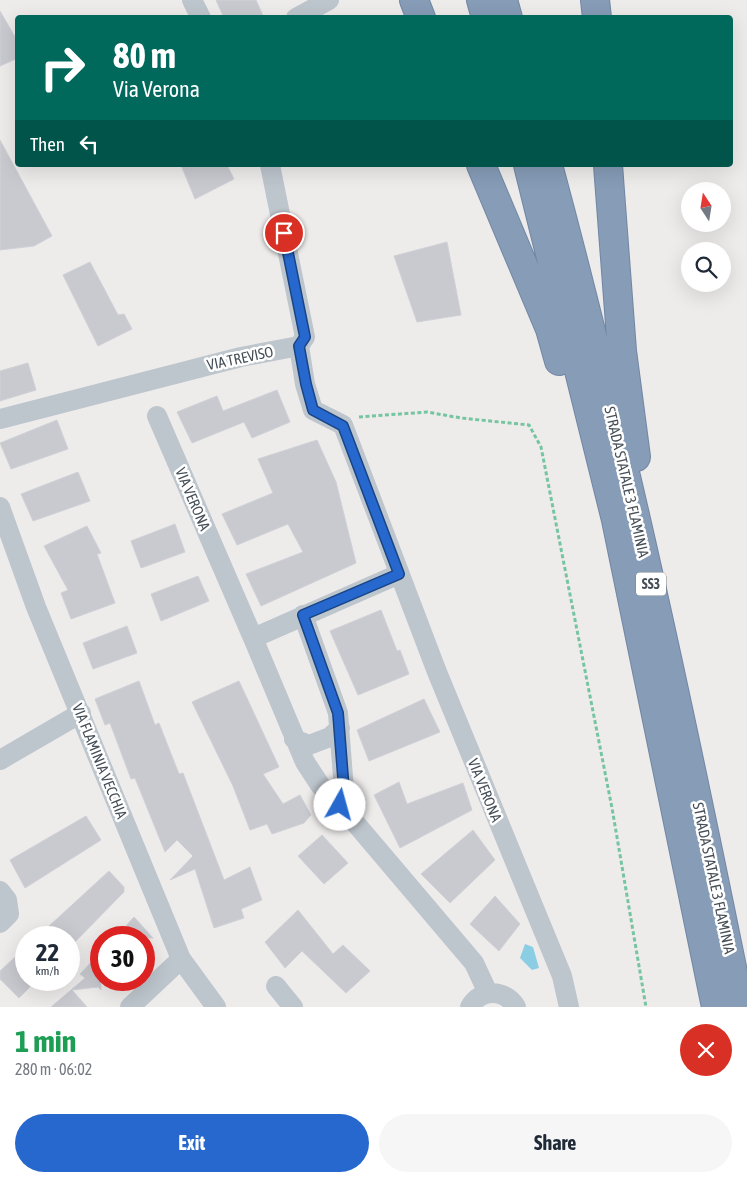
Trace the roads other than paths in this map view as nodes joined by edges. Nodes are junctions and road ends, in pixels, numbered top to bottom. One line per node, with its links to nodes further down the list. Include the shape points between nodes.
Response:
1 (192, 0): 7 (street)
2 (329, 0): 8 (street)
3 (414, 0): 9 (highway)
4 (481, 0): 10 (highway)
5 (503, 0): 11 (highway)
6 (595, 0): 12 (highway)
7 (200, 15)
8 (302, 15)
9 (420, 15)
10 (485, 15)
11 (507, 15)
12 (597, 15)
13 (270, 167): 18 (street, via 305,337)
14 (482, 167): 25 (highway, via 550,329 619,596)
15 (528, 167): 25 (highway, STRADA STATALE 3 FLAMINIA / SS3, via 616,520)
16 (549, 167): 25 (highway, STRADA STATALE 3 FLAMINIA / SS3, via 598,361)
17 (608, 167): 25 (highway, via 626,383 637,462 662,592)
18 (299, 346): 20 (street, VIA TREVISO, via 241,357); 22 (street, VIA VERONA, via 313,410 343,426)
19 (157, 416): 24 (street, VIA VERONA)
20 (0, 419)
21 (0, 507): 26 (street, VIA FLAMINIA VECCHIA, via 36,607)
22 (399, 574): 23 (street); 41 (street, VIA VERONA, via 562,976)
23 (303, 615): 24 (street); 27 (street, via 333,696)
24 (253, 638): 28 (street, VIA VERONA)
25 (663, 685): 42 (highway, STRADA STATALE 3 FLAMINIA / SS3); 43 (highway, STRADA STATALE 3 FLAMINIA / SS3)
26 (81, 713): 29 (street); 33 (street, VIA FLAMINIA VECCHIA)
27 (340, 728): 28 (street, via 330,737 309,745); 30 (street, via 344,790)
28 (294, 739): 30 (street, VIA VERONA, via 320,785)
29 (0, 760)
30 (340, 805): 35 (street, VIA VERONA, via 474,963)
31 (0, 891): 32 (street, via 7,900 9,914)
32 (0, 924)
33 (181, 959): 36 (street); 37 (street, VIA FLAMINIA VECCHIA)
34 (276, 986): 38 (street)
35 (488, 993): 39 (street, via 480,996); 40 (street, via 504,994)
36 (130, 1007)
37 (216, 1007)
38 (293, 1007)
39 (470, 1007)
40 (516, 1007)
41 (568, 1007)
42 (716, 1007)
43 (740, 1007)

